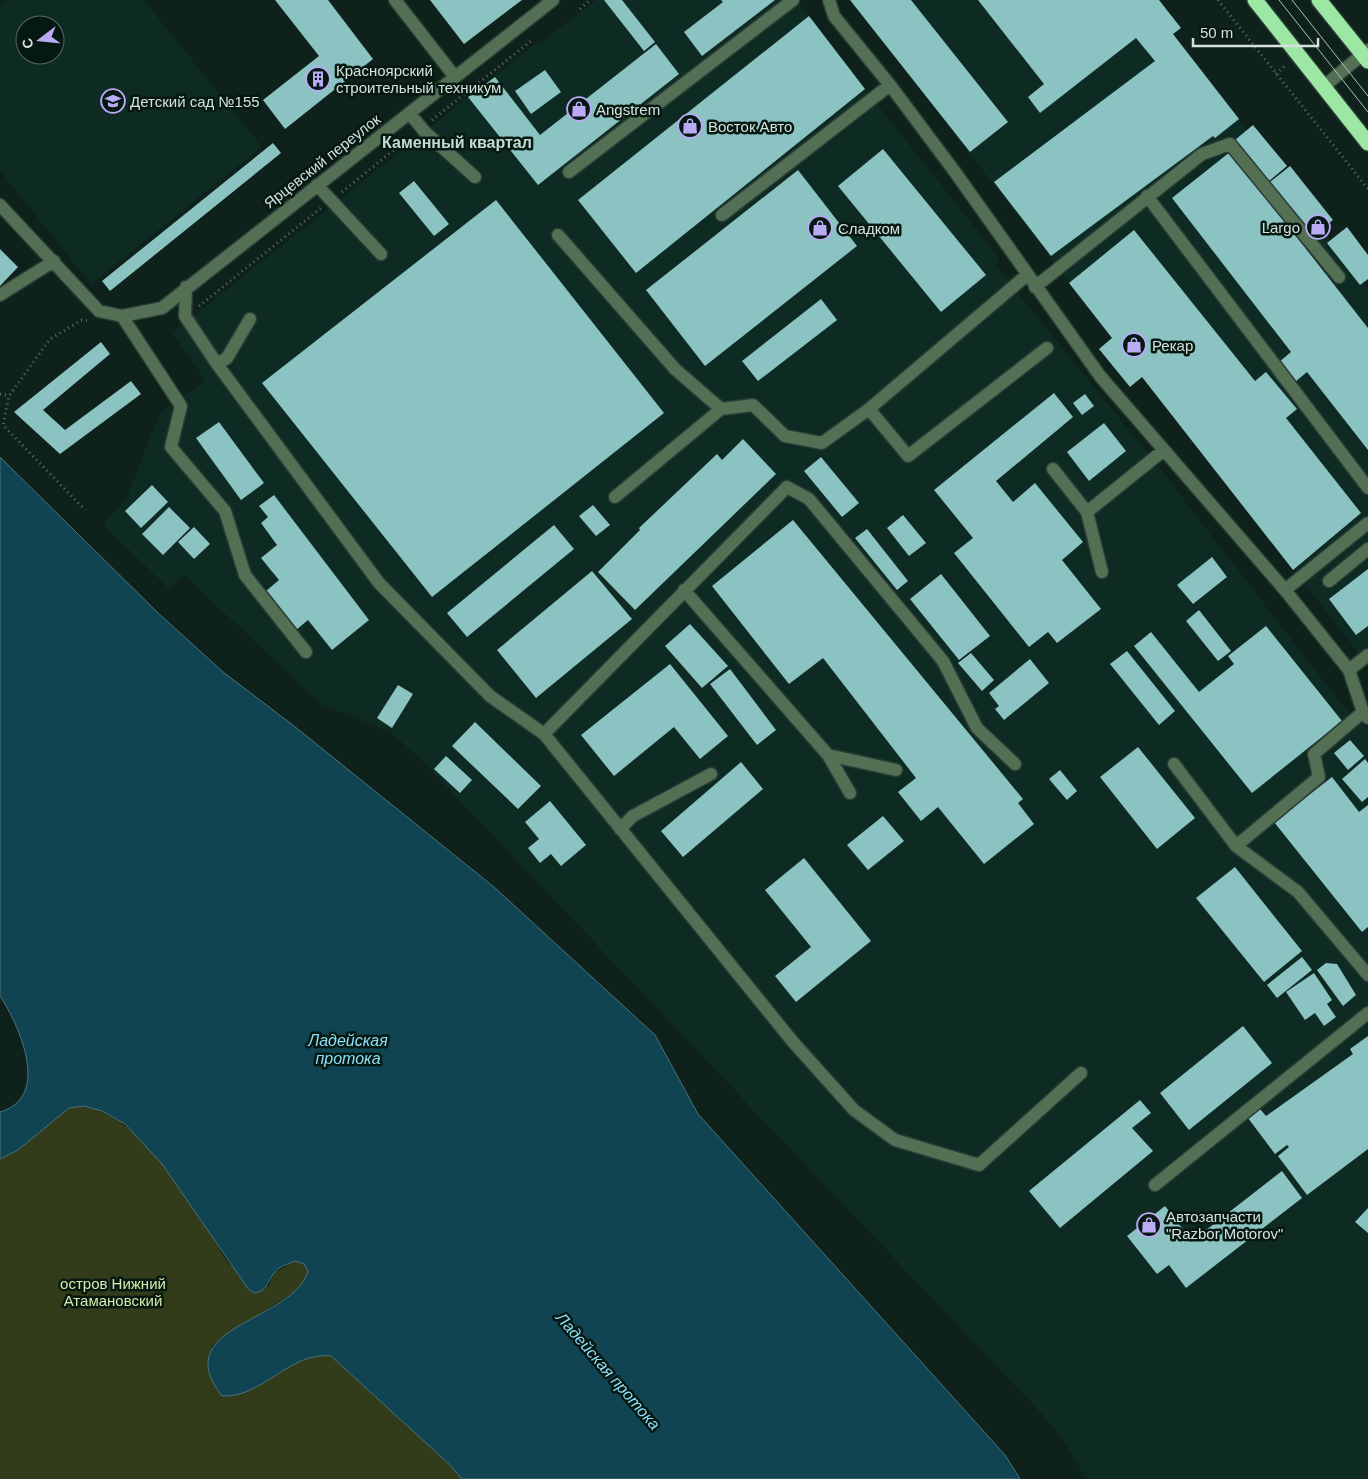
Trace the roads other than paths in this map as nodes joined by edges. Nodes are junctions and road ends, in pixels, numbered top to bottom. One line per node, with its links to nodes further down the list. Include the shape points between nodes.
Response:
1 (395, 0): 8 (street)
2 (552, 0): 8 (street, Ярцевский переулок)
3 (793, 0): 13 (street)
4 (829, 0): 9 (street, via 834,16)
5 (1255, 0): 10 (highway)
6 (1319, 0): 7 (highway)
7 (1366, 55): 10 (street)
8 (455, 76): 11 (street, Ярцевский переулок)
9 (890, 84): 18 (street); 22 (street)
10 (1323, 87): 12 (highway)
11 (409, 113): 14 (street); 15 (street, Ярцевский переулок)
12 (1368, 143)
13 (569, 172)
14 (475, 177)
15 (317, 185): 20 (street); 24 (street, Ярцевский переулок)
16 (1148, 196): 23 (street, via 1202,154 1230,144); 25 (street); 35 (street)
17 (0, 205): 21 (street)
18 (722, 215)
19 (558, 235): 31 (street, via 675,370)
20 (381, 254)
21 (54, 261): 26 (street); 27 (street, Ярцевский переулок, via 99,311)
22 (1026, 275): 25 (street); 32 (street)
23 (1339, 277)
24 (186, 287): 27 (street, Ярцевский переулок, via 162,308); 30 (street, via 185,316)
25 (1035, 287): 33 (street, via 1100,376)
26 (0, 295)
27 (122, 316): 44 (street, via 181,406 171,447 225,511 246,575)
28 (250, 319): 30 (street, via 227,358)
29 (1048, 348): 32 (street, via 908,456)
30 (217, 364): 48 (street, via 380,583 490,696)
31 (721, 409): 32 (street, via 754,405 785,436 822,443); 36 (street)
32 (869, 409)
33 (1164, 450): 37 (street); 43 (street)
34 (1053, 469): 37 (street)
35 (1368, 488)
36 (615, 497)
37 (1087, 512): 40 (street)
38 (1368, 523): 43 (street)
39 (1368, 549): 41 (street)
40 (1102, 572)
41 (1330, 581)
42 (684, 590): 48 (street); 49 (street); 50 (street, via 787,487 809,499 943,661 977,728)
43 (1285, 590): 46 (street)
44 (306, 652)
45 (1368, 655): 46 (street)
46 (1349, 670): 47 (street)
47 (1365, 715): 56 (street, via 1314,754 1319,776)
48 (544, 734): 55 (street)
49 (828, 755): 52 (street); 54 (street)
50 (1015, 764)
51 (1174, 764): 56 (street)
52 (896, 770)
53 (711, 774): 55 (street, via 633,816)
54 (850, 793)
55 (620, 829): 59 (street, via 793,1042 854,1110 895,1140 979,1165)
56 (1236, 846): 57 (street, via 1298,892)
57 (1368, 975)
58 (1368, 1013): 60 (street)
59 (1081, 1073)
60 (1155, 1185)

